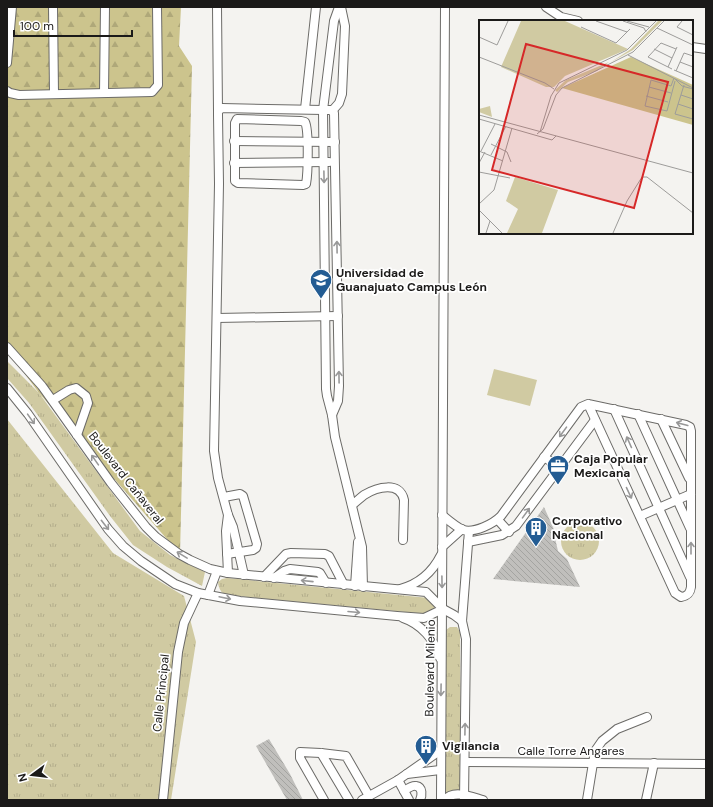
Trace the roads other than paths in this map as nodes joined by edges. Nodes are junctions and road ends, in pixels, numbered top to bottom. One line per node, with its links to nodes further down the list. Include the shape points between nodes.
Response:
1 (12, 7): 13 (street)
2 (53, 7): 16 (street)
3 (105, 7): 15 (street)
4 (157, 7): 15 (street, via 158,85 152,92)
5 (217, 7): 20 (street)
6 (316, 7): 17 (street)
7 (340, 7): 18 (street, via 334,21); 19 (street, via 345,26 342,94)
8 (445, 7): 51 (street, Boulevard Milenio)
9 (546, 7): 10 (street, via 561,17)
10 (574, 20)
11 (693, 48): 12 (street)
12 (706, 49)
13 (7, 63)
14 (7, 91): 16 (street, via 19,95)
15 (104, 93): 16 (street)
16 (54, 94)
17 (305, 109): 18 (street); 20 (street, via 224,108)
18 (323, 110): 19 (street); 23 (street)
19 (332, 111): 24 (street, via 335,115)
20 (218, 112): 31 (street)
21 (234, 141): 22 (street); 22 (street, via 235,120 246,120 303,121 307,126); 27 (street)
22 (307, 142): 23 (street); 28 (street)
23 (324, 142): 24 (street); 25 (street)
24 (335, 142): 26 (street)
25 (324, 162): 26 (street); 28 (street); 29 (street, one-way to 29)
26 (336, 162): 30 (street, one-way to 26)
27 (234, 163): 28 (street); 28 (street, via 236,182 303,185 307,183)
28 (307, 163)
29 (326, 316): 30 (street); 31 (street); 38 (street, via 327,396)
30 (338, 316): 38 (street, one-way to 30, via 338,401 339,386)
31 (217, 318): 46 (street, via 214,451)
32 (7, 347): 34 (street, Boulevard Cañaveral)
33 (7, 388): 70 (street, one-way to 70, via 28,414 92,508 123,546 157,574)
34 (53, 400): 41 (street, Boulevard Cañaveral); 41 (street, via 76,388 86,396 88,404)
35 (588, 404): 36 (street); 40 (street); 42 (street, one-way to 42, via 581,407)
36 (614, 409): 37 (street); 49 (street, one-way to 36)
37 (638, 414): 39 (street); 47 (street)
38 (332, 415): 48 (street)
39 (661, 419): 44 (street); 44 (street, one-way to 39, via 691,429 686,424)
40 (595, 420): 43 (street); 52 (street, one-way to 52)
41 (77, 435): 62 (street, Boulevard Cañaveral, one-way to 41, via 190,560 156,537 128,505)
42 (544, 457): 43 (street); 53 (street)
43 (560, 468): 56 (street, one-way to 43)
44 (691, 481): 45 (street)
45 (691, 494): 47 (street); 55 (street)
46 (224, 497): 50 (street); 60 (street, via 240,494 243,496 257,544 254,550)
47 (677, 500): 49 (street); 55 (street)
48 (352, 505): 57 (street, via 371,491 388,487 398,489 404,500); 68 (street, via 363,554)
49 (658, 508): 52 (street); 66 (street)
50 (228, 515): 60 (street, via 234,527); 61 (street)
51 (442, 516): 54 (street); 59 (street, Boulevard Milenio)
52 (640, 516): 66 (street, via 676,595 684,597 689,594)
53 (498, 520): 54 (street, via 487,526); 56 (street)
54 (465, 530): 58 (street); 59 (street)
55 (691, 531): 66 (street, one-way to 55)
56 (509, 532): 58 (street)
57 (403, 540)
58 (468, 542): 74 (street)
59 (442, 550): 69 (street, via 429,574 408,587); 72 (street, Boulevard Milenio, one-way to 72)
60 (239, 552): 61 (street); 64 (street)
61 (227, 554): 63 (street)
62 (217, 571): 63 (street, Boulevard Cañaveral); 71 (street)
63 (228, 573): 64 (street, Boulevard Cañaveral)
64 (244, 575): 65 (street, Boulevard Cañaveral)
65 (264, 577): 67 (street, Boulevard Cañaveral, one-way to 65); 67 (street, via 286,554 325,554)
66 (691, 580)
67 (344, 585): 68 (street, Boulevard Cañaveral)
68 (359, 586): 69 (street, Boulevard Cañaveral)
69 (395, 590): 72 (street, Boulevard Cañaveral, via 426,592)
70 (198, 593): 71 (street); 89 (street, Calle Principal, via 188,613 178,652)
71 (208, 595): 73 (street, one-way to 73, via 240,601)
72 (443, 609): 73 (street, via 424,618); 74 (street, Boulevard Cañaveral); 75 (street, Boulevard Milenio)
73 (397, 616): 75 (street, via 408,620 427,634 434,643)
74 (462, 621): 79 (street, one-way to 74, via 466,639)
75 (442, 665): 77 (street, Boulevard Milenio, one-way to 77)
76 (647, 717): 80 (street, via 617,729 602,741 595,752)
77 (441, 750): 83 (street, Boulevard Milenio); 84 (street)
78 (321, 753): 87 (street, via 346,756); 90 (street, via 300,752 299,756); 91 (street)
79 (465, 762): 80 (street, Calle Torre Angares); 88 (street)
80 (594, 763): 81 (street, Calle Torre Angares); 97 (street)
81 (654, 763): 82 (street, Calle Torre Angares); 98 (street)
82 (706, 764)
83 (440, 770): 84 (street); 94 (street, Boulevard Milenio)
84 (406, 774): 85 (street)
85 (398, 780): 86 (street); 87 (street)
86 (404, 791): 92 (street); 93 (street, via 412,787 420,788)
87 (366, 798)
88 (464, 798): 95 (street, via 452,794); 96 (street)
89 (163, 800)
90 (324, 800)
91 (349, 800)
92 (409, 800)
93 (420, 800)
94 (441, 800)
95 (445, 800)
96 (483, 800)
97 (587, 800)
98 (646, 800)

